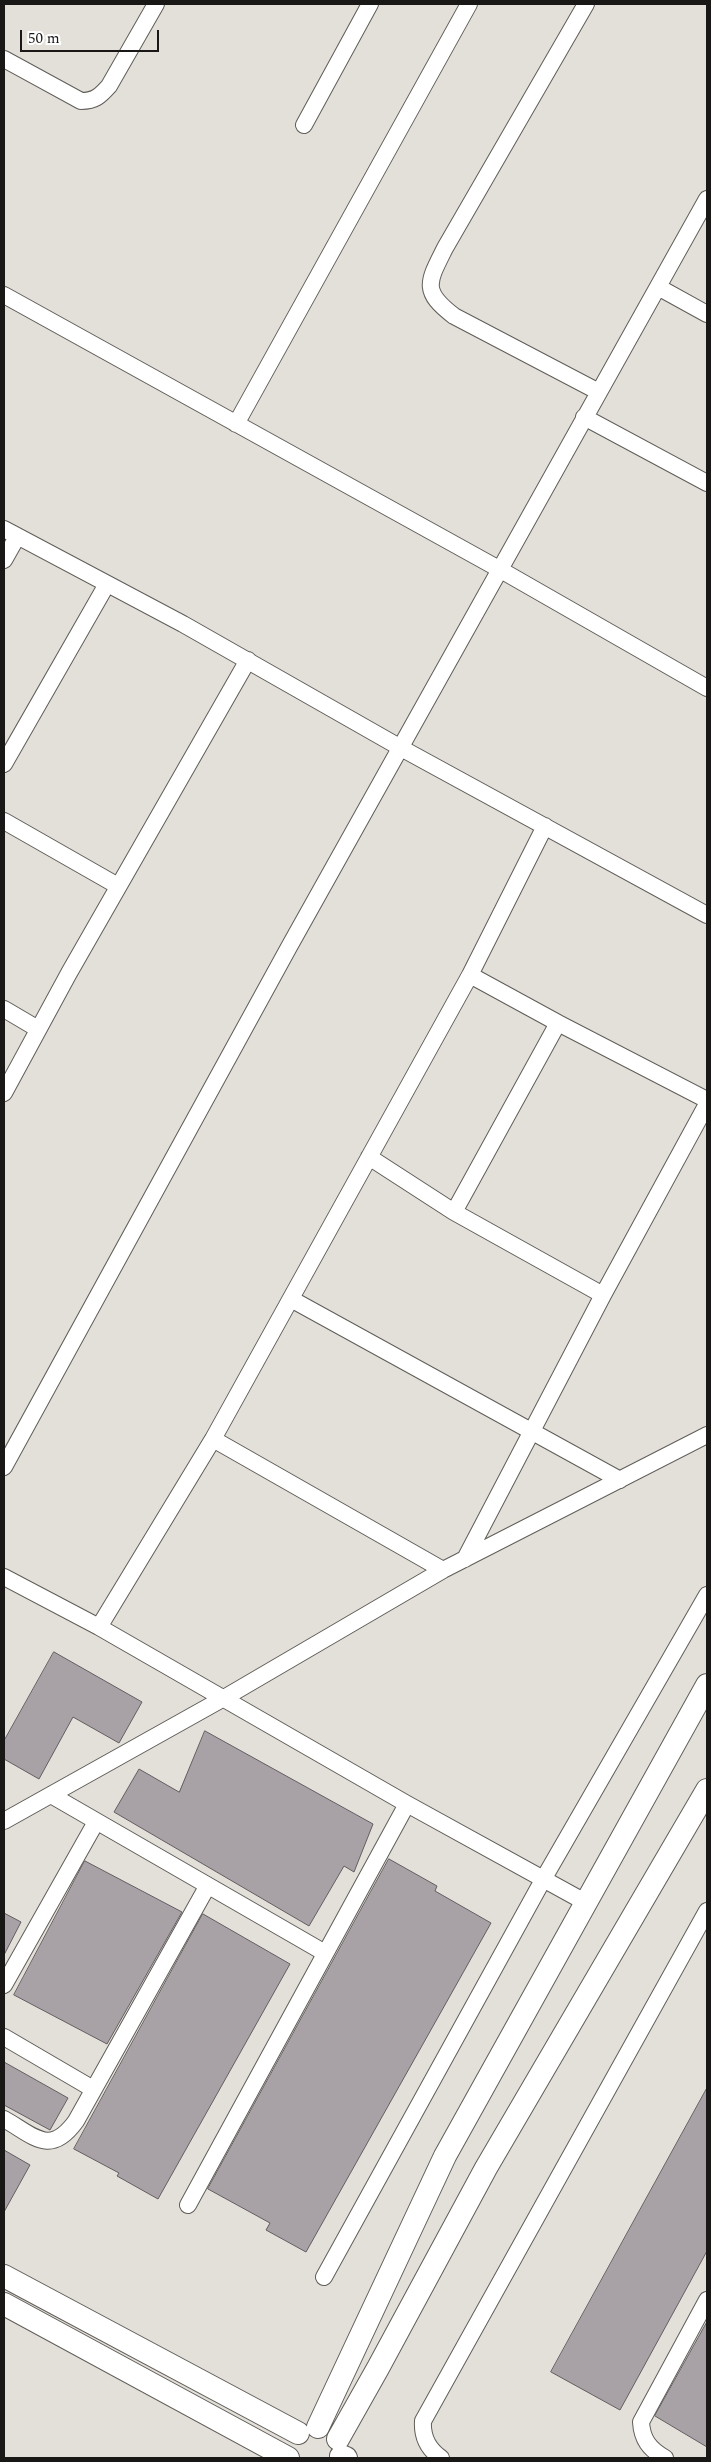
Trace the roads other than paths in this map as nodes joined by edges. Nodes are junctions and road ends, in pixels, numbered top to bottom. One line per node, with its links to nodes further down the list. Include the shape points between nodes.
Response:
1 (156, 4): 5 (street, via 109,86 91,101 81,101)
2 (370, 4): 6 (street)
3 (469, 4): 13 (street)
4 (586, 4): 11 (street, via 444,248 433,271 430,289 436,302 454,316)
5 (4, 59)
6 (304, 125)
7 (707, 199): 8 (street)
8 (658, 287): 10 (street); 11 (street)
9 (4, 296): 13 (street)
10 (707, 314)
11 (599, 392): 12 (street)
12 (584, 418): 14 (street); 17 (street)
13 (236, 424): 17 (street)
14 (707, 483)
15 (10, 533): 16 (street); 18 (street)
16 (4, 560)
17 (499, 569): 20 (street); 21 (street)
18 (107, 584): 19 (street); 22 (street)
19 (248, 660): 21 (street); 25 (street)
20 (707, 688)
21 (401, 748): 24 (street); 40 (street)
22 (4, 764)
23 (4, 821): 25 (street)
24 (545, 826): 26 (street); 27 (street)
25 (118, 886): 30 (street)
26 (707, 915)
27 (470, 975): 29 (street); 33 (street)
28 (4, 1009): 30 (street)
29 (558, 1023): 32 (street); 34 (street)
30 (38, 1029): 31 (street)
31 (4, 1092)
32 (707, 1102): 35 (street)
33 (369, 1157): 34 (street); 36 (street)
34 (454, 1212): 35 (street)
35 (603, 1295): 37 (street)
36 (291, 1299): 37 (street); 39 (street)
37 (531, 1432): 41 (street); 42 (street)
38 (707, 1435): 41 (street)
39 (213, 1439): 43 (street); 46 (street)
40 (4, 1467)
41 (620, 1480): 42 (street)
42 (466, 1559): 43 (street)
43 (444, 1570): 48 (street)
44 (4, 1577): 46 (street)
45 (707, 1596): 54 (street)
46 (99, 1627): 48 (street)
47 (707, 1685): 56 (street)
48 (224, 1698): 50 (street); 51 (street)
49 (707, 1790): 69 (street, via 486,2168 378,2368)
50 (51, 1795): 52 (street); 53 (street)
51 (407, 1804): 54 (street); 58 (street)
52 (4, 1821)
53 (96, 1822): 55 (street); 59 (street)
54 (544, 1878): 56 (street); 65 (street)
55 (207, 1886): 58 (street); 61 (street)
56 (585, 1902): 68 (street, via 445,2156)
57 (707, 1911): 71 (street, via 423,2421 422,2433)
58 (326, 1953): 63 (street)
59 (4, 1984)
60 (4, 2037): 61 (street)
61 (92, 2089): 62 (street, via 76,2121 58,2140 42,2140)
62 (4, 2118)
63 (188, 2205)
64 (4, 2276): 68 (street)
65 (324, 2277)
66 (4, 2304): 70 (street)
67 (706, 2304): 72 (street, via 641,2422 647,2445)
68 (308, 2430): 69 (street, via 332,2433); 70 (street, via 291,2443)
69 (341, 2453)
70 (289, 2458)
71 (441, 2458)
72 (665, 2458)

